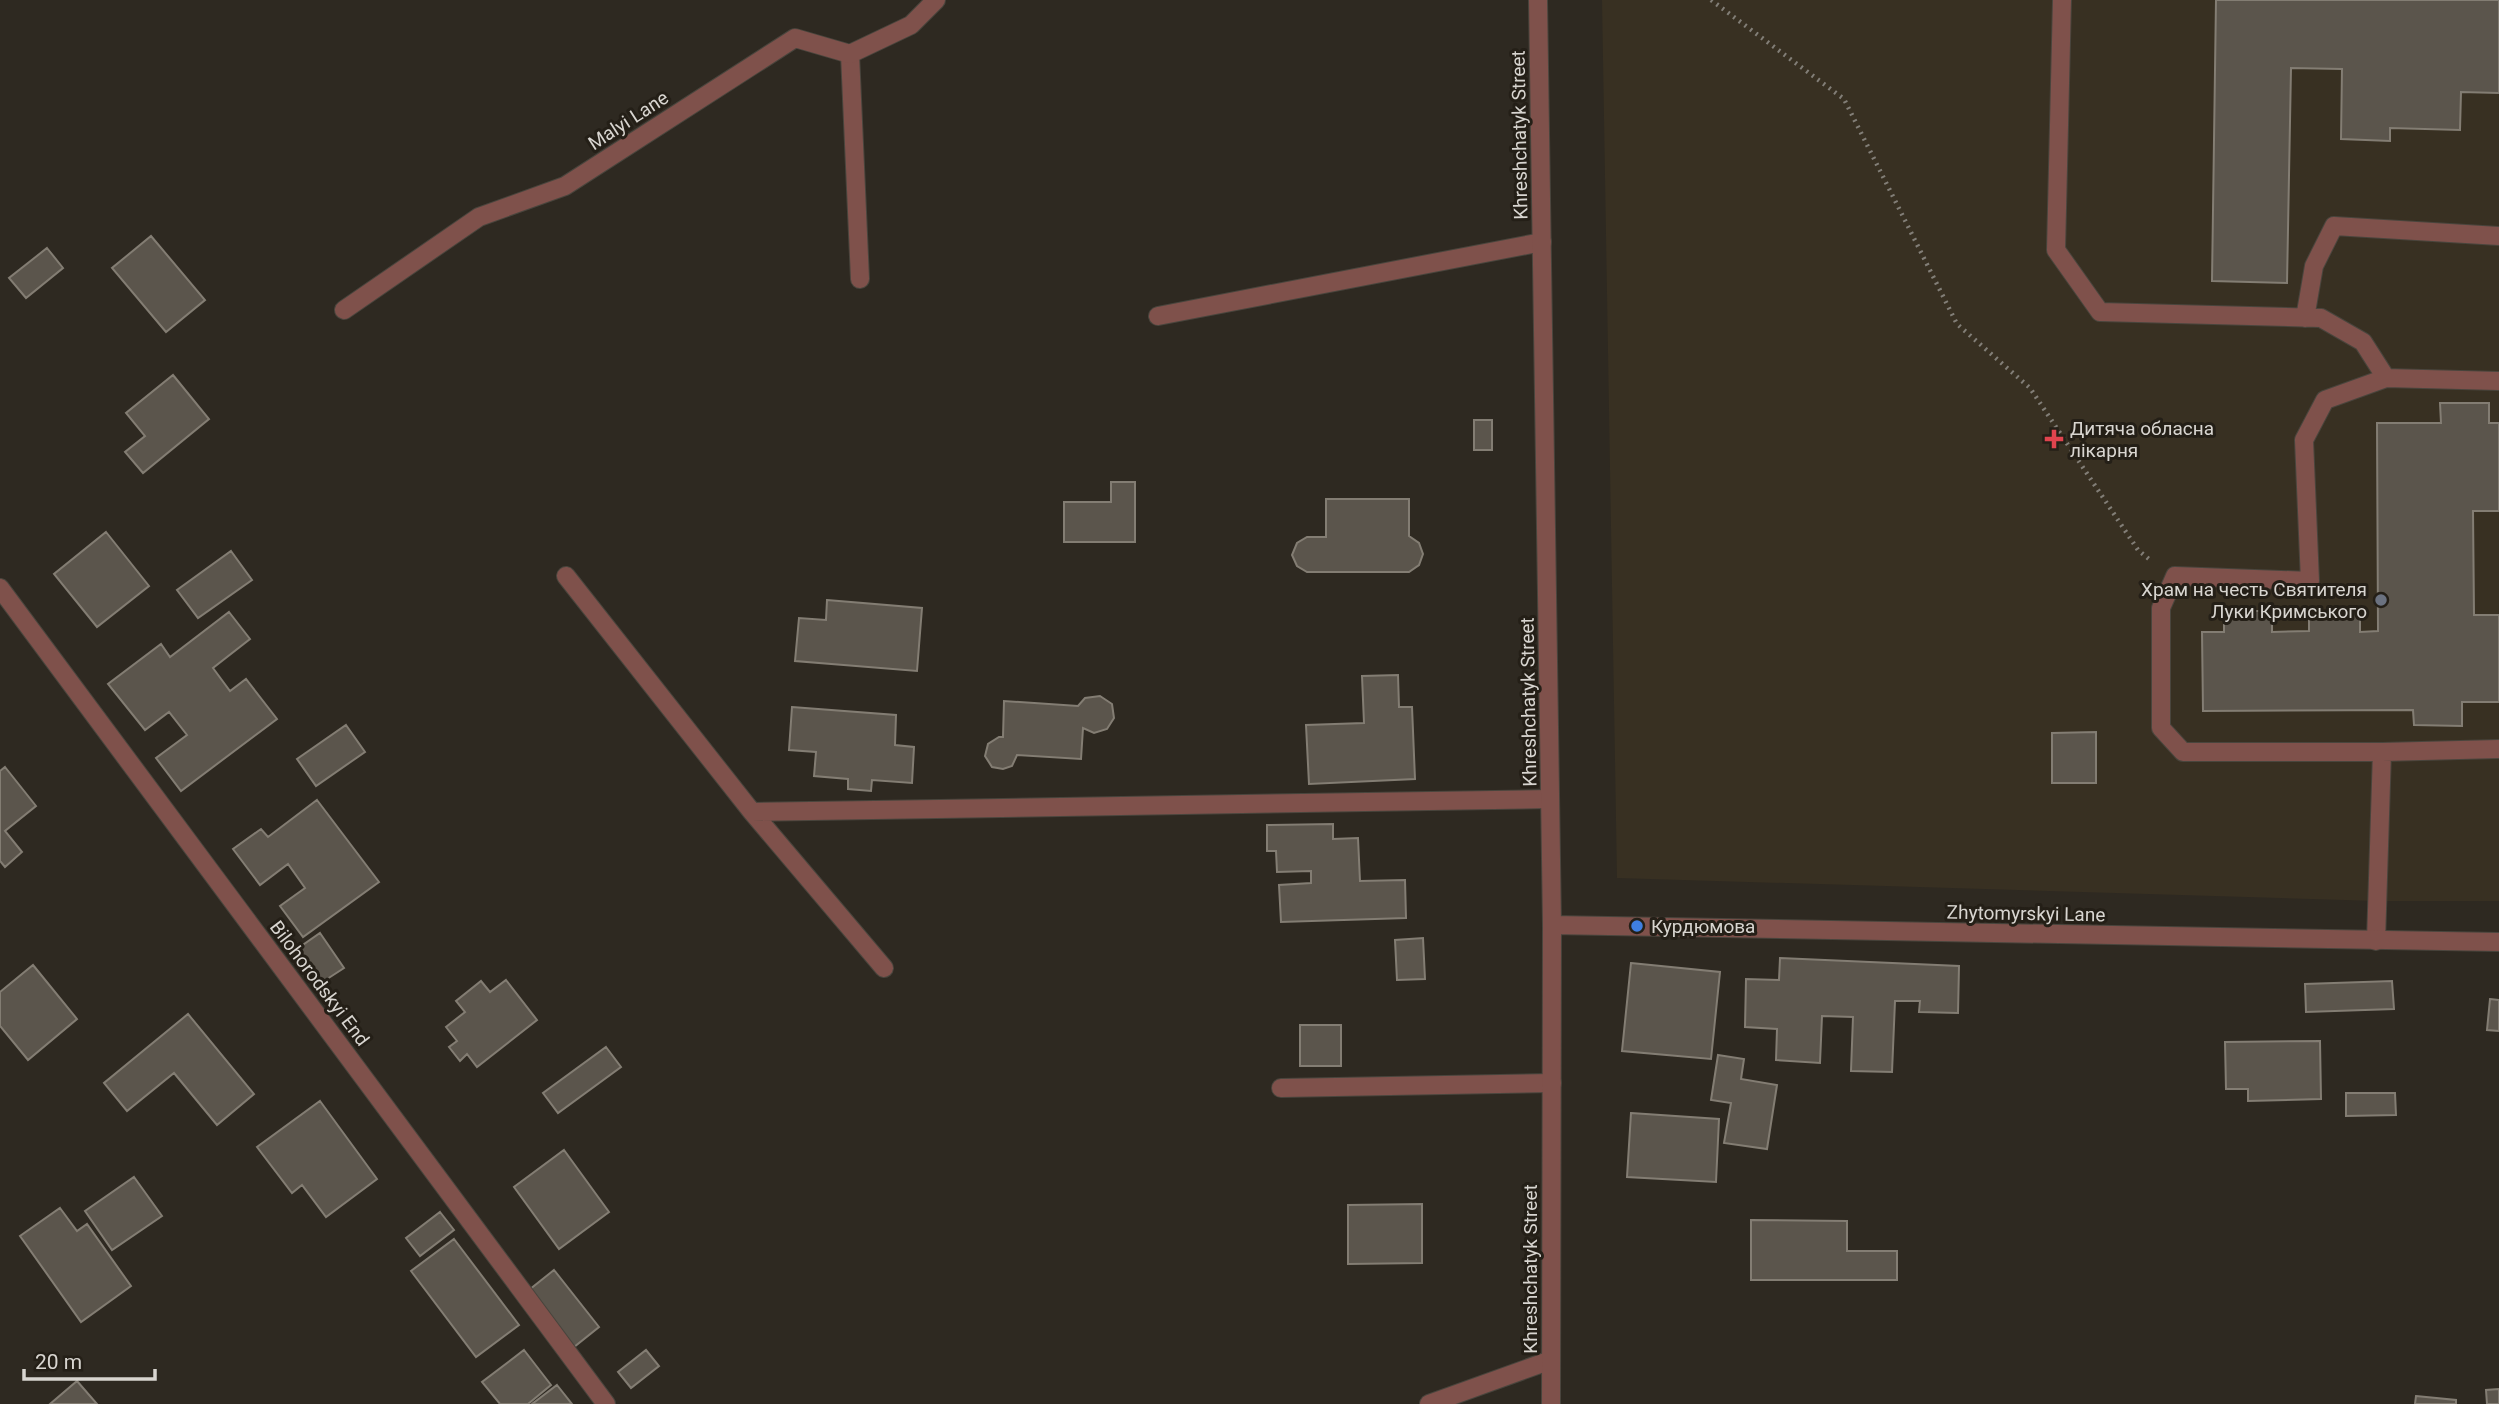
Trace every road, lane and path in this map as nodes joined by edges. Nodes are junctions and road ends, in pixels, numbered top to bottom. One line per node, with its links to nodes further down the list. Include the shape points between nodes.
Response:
1 (936, 0): 5 (street, via 911,25)
2 (1538, 0): 7 (street, Khreshchatyk Street)
3 (1712, 0): 15 (path, via 1844,99 1957,324 2031,388 2137,550)
4 (2062, 0): 11 (street, via 2056,250 2099,312)
5 (850, 54): 8 (street); 9 (street, Malyi Lane, via 795,38 565,186 479,217)
6 (2499, 236): 11 (street, via 2334,226 2314,266)
7 (1542, 242): 10 (street); 19 (street, Khreshchatyk Street)
8 (860, 279)
9 (344, 310)
10 (1158, 316)
11 (2305, 317): 12 (street, via 2321,318 2363,342)
12 (2386, 378): 13 (street); 15 (street, via 2325,400 2304,440 2309,582)
13 (2499, 381)
14 (566, 576): 20 (street)
15 (2175, 576): 18 (street, via 2161,608 2161,728 2183,752)
16 (0, 588): 28 (street, Bilohorodskyi End)
17 (2499, 749): 18 (street)
18 (2382, 752): 22 (street)
19 (1550, 799): 20 (street); 21 (street, Khreshchatyk Street)
20 (752, 811): 24 (street)
21 (1552, 925): 22 (street, Zhytomyrskyi Lane); 25 (street, Khreshchatyk Street)
22 (2376, 941): 23 (street, Zhytomyrskyi Lane)
23 (2499, 942)
24 (884, 968)
25 (1552, 1083): 26 (street); 27 (street, Khreshchatyk Street)
26 (1281, 1088)
27 (1551, 1360): 29 (street); 30 (street, Khreshchatyk Street)
28 (606, 1404)
29 (1429, 1404)
30 (1551, 1404)

